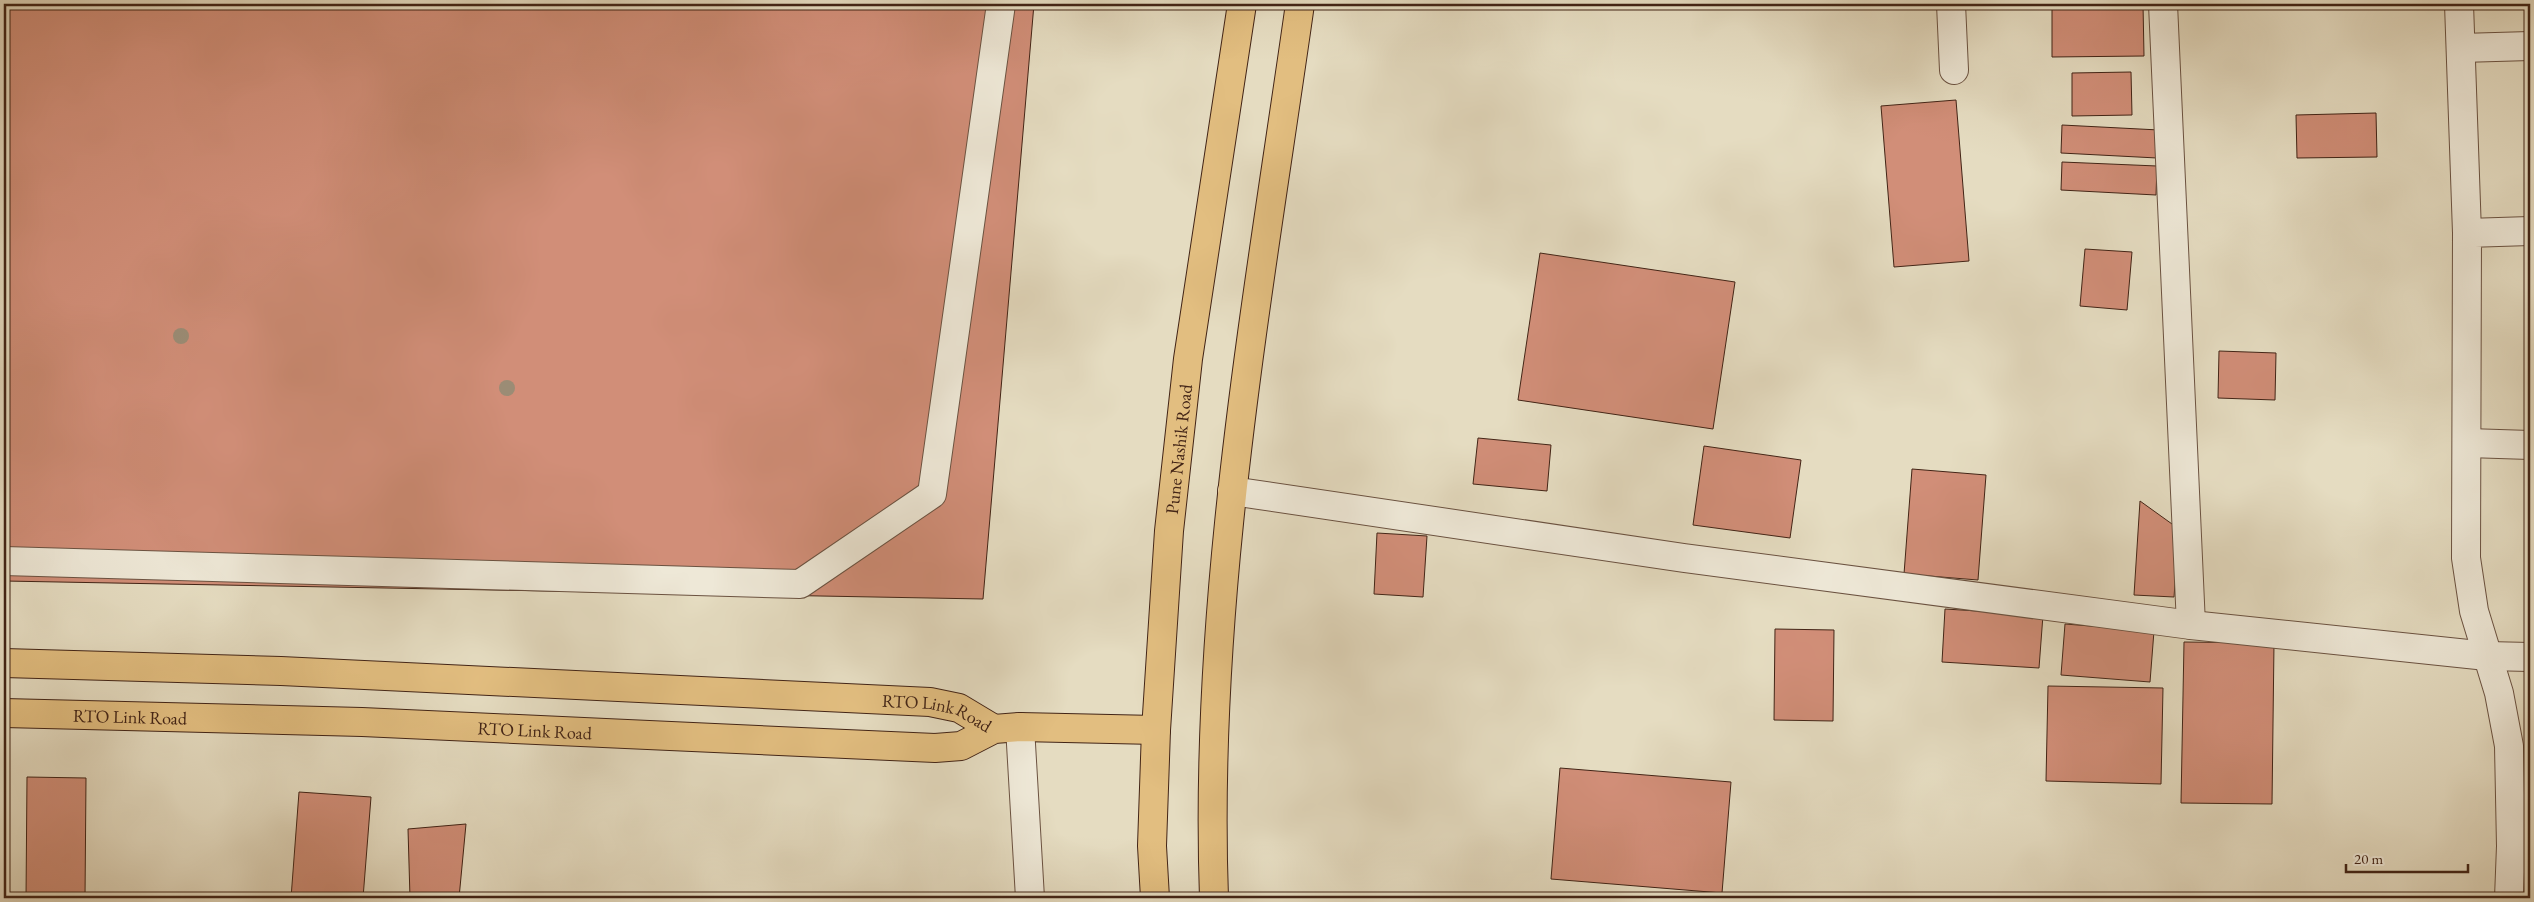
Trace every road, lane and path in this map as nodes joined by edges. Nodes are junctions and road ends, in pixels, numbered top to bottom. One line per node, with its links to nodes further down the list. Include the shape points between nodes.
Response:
1 (1000, 4): 15 (street, via 932,494 800,584)
2 (1242, 4): 23 (main road, Pune Nashik Road, via 1188,359 1169,531)
3 (1300, 4): 14 (main road)
4 (1951, 4): 9 (street)
5 (2163, 4): 16 (street)
6 (2459, 4): 8 (street)
7 (2530, 46): 8 (street)
8 (2461, 48): 11 (street)
9 (1954, 70)
10 (2530, 231): 11 (street)
11 (2467, 233): 12 (street)
12 (2468, 443): 13 (street); 17 (street, via 2466,558 2474,611)
13 (2530, 445)
14 (1232, 491): 16 (street, via 1694,559); 27 (main road, via 1219,616 1212,848)
15 (4, 561)
16 (2191, 625): 17 (street)
17 (2486, 656): 18 (street); 24 (street, via 2499,693 2509,746)
18 (2530, 658)
19 (4, 662): 22 (main road, RTO Link Road, via 930,702 959,708)
20 (4, 714): 22 (main road, RTO Link Road, via 362,722 936,748 961,746)
21 (1020, 727): 22 (main road); 23 (main road); 25 (street)
22 (994, 729)
23 (1156, 730): 26 (main road, Pune Nashik Road, via 1152,846)
24 (2521, 847): 28 (street)
25 (1030, 898)
26 (1155, 898)
27 (1214, 898)
28 (2509, 898)

